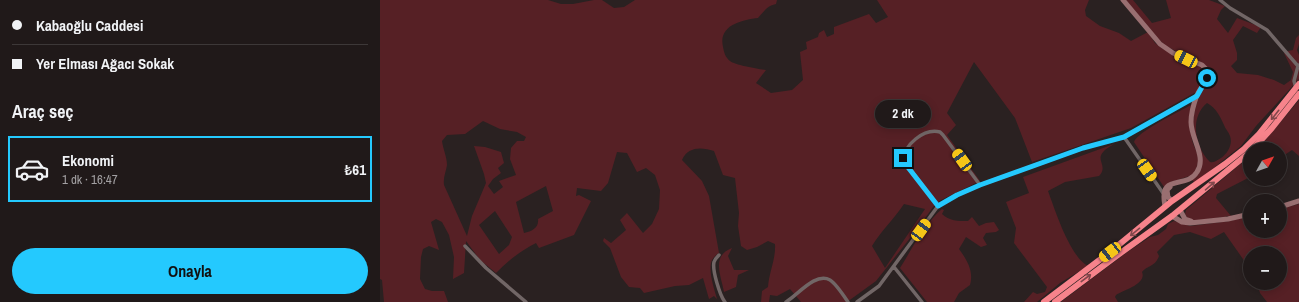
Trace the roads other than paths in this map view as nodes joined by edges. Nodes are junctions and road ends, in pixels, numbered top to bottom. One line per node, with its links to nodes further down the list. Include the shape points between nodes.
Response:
1 (1123, 0): 5 (street, via 1160,44 1207,70 1207,78)
2 (1220, 0): 3 (street, via 1267,30)
3 (1298, 65): 4 (street, via 1294,81)
4 (1298, 89): 7 (highway); 12 (highway, one-way to 12, via 1244,149)
5 (1197, 96): 6 (street); 9 (street, via 1191,122 1200,154 1198,171 1193,177)
6 (1124, 137): 10 (street, via 1083,148); 11 (street)
7 (1259, 142)
8 (1243, 158): 17 (highway, one-way to 8)
9 (1173, 184): 11 (street); 12 (street, via 1167,194)
10 (980, 185): 15 (street); 15 (street, via 943,135 930,131 911,143 905,152 904,161)
11 (1163, 193): 16 (street)
12 (1172, 201): 16 (highway); 17 (highway, via 1179,205)
13 (1299, 201): 14 (street)
14 (1287, 205)
15 (938, 206): 23 (street)
16 (1165, 206): 18 (highway, via 1168,214); 30 (highway, one-way to 30, via 1110,252)
17 (1180, 210): 18 (highway); 20 (street, via 1188,221)
18 (1172, 216): 20 (street, via 1186,223); 31 (highway, one-way to 18)
19 (1243, 216): 20 (street)
20 (1196, 222)
21 (465, 246): 24 (street, via 486,268)
22 (719, 255): 25 (street, via 714,267 720,293)
23 (894, 267): 28 (street, via 879,286); 29 (street)
24 (526, 302)
25 (725, 302)
26 (786, 302): 27 (street, via 815,280 823,278 830,280)
27 (848, 302)
28 (857, 302)
29 (922, 302)
30 (1043, 302)
31 (1055, 302)

